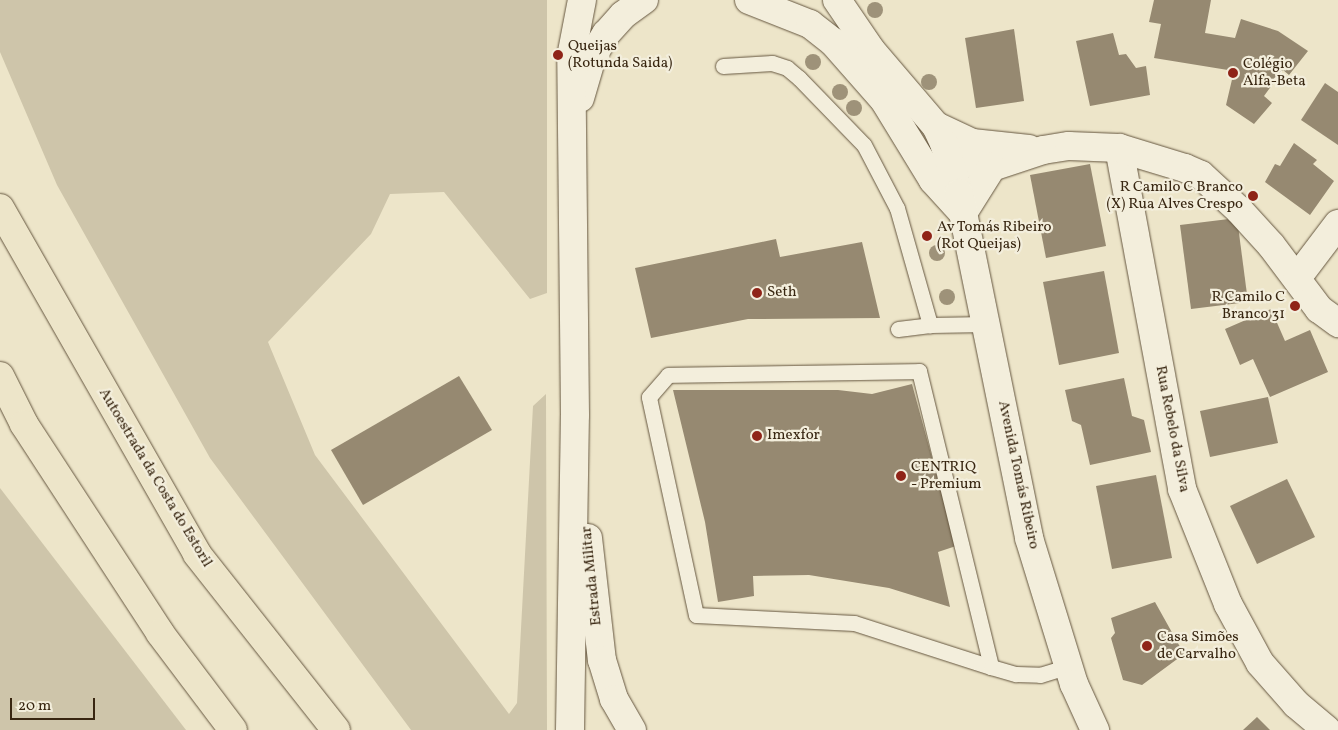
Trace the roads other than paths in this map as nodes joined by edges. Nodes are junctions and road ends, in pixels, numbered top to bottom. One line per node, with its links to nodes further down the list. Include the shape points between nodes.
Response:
1 (570, 0): 6 (street, Estrada Militar)
2 (582, 0): 6 (street, Estrada Militar)
3 (644, 0): 10 (street, Estrada Militar, via 623,16 592,57 583,82)
4 (748, 0): 8 (street, via 810,24 833,42)
5 (837, 0): 9 (street, Avenida Tomás Ribeiro, via 871,50)
6 (574, 40): 10 (street, Estrada Militar, via 571,57)
7 (723, 66): 21 (lane, via 756,62 787,68 864,145 897,208)
8 (884, 100): 13 (street); 16 (street, via 933,180)
9 (936, 126): 12 (street, via 972,143); 13 (street, Avenida Tomás Ribeiro)
10 (571, 146): 24 (street, Estrada Militar)
11 (1119, 148): 12 (street, via 1069,146); 18 (street, via 1170,162 1200,175 1256,227); 32 (street, Rua Rebelo da Silva, via 1182,489 1228,604 1260,663 1296,704)
12 (1043, 150): 14 (street)
13 (950, 160): 14 (street); 16 (street, Avenida Tomás Ribeiro)
14 (992, 167): 16 (street)
15 (0, 208): 28 (highway, Autoestrada da Costa do Estoril, via 197,554)
16 (963, 213): 20 (street, Avenida Tomás Ribeiro)
17 (1338, 224): 18 (street)
18 (1297, 278): 19 (street, via 1319,309)
19 (1338, 323)
20 (987, 324): 21 (lane); 25 (street, Avenida Tomás Ribeiro, via 1029,538)
21 (930, 325): 22 (lane)
22 (898, 329)
23 (0, 376): 27 (highway, via 24,424 154,624)
24 (575, 415): 29 (street, Estrada Militar); 30 (street, Estrada Militar, via 602,660 614,699)
25 (1070, 666): 26 (lane, via 1040,675 1016,674); 31 (street, Avenida Tomás Ribeiro)
26 (991, 667): 26 (lane, via 919,371 668,375 649,397 696,615 854,623)
27 (232, 730)
28 (336, 730)
29 (570, 730)
30 (632, 730)
31 (1095, 730)
32 (1327, 730)

